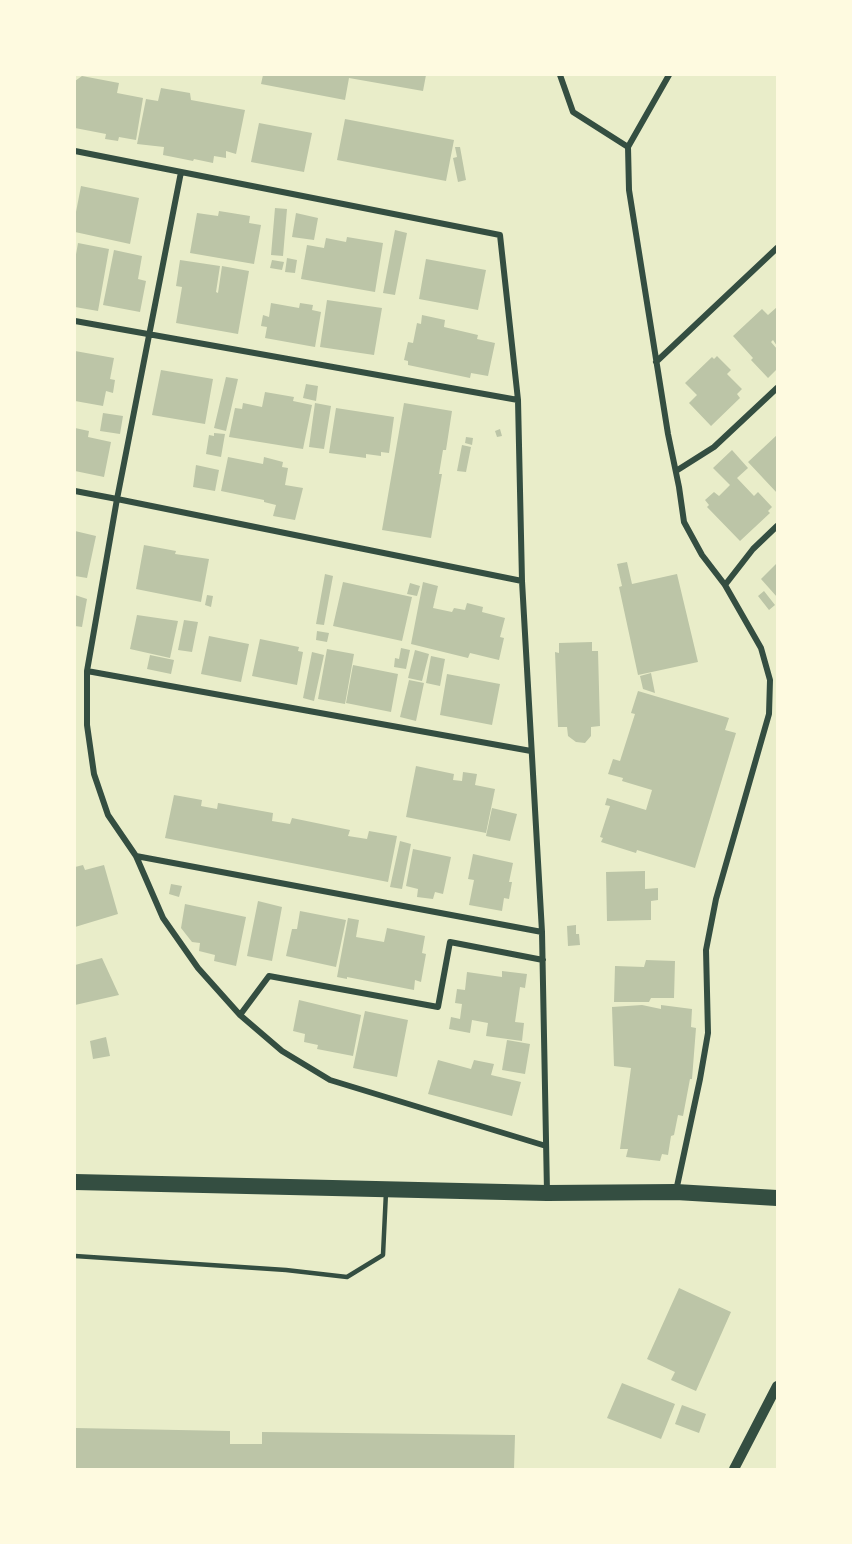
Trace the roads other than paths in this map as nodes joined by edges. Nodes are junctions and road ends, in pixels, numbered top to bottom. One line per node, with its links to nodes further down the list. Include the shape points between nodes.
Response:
1 (560, 75): 3 (street, via 573,112)
2 (669, 75): 3 (street)
3 (628, 147): 9 (street, via 629,190)
4 (75, 151): 5 (street)
5 (181, 172): 8 (street); 11 (street, via 500,235)
6 (777, 248): 9 (street)
7 (75, 321): 8 (street)
8 (150, 335): 11 (street); 14 (street)
9 (656, 362): 12 (street)
10 (777, 388): 12 (street, via 714,447)
11 (518, 400): 16 (street)
12 (676, 471): 17 (street, via 684,522)
13 (75, 491): 14 (street)
14 (117, 499): 16 (street); 18 (street)
15 (777, 526): 17 (street)
16 (522, 581): 19 (street)
17 (725, 585): 27 (street, via 761,648 770,680 769,714 716,899 706,950 708,1033)
18 (87, 670): 19 (street); 20 (street, via 87,725 94,774 108,815)
19 (531, 751): 21 (street)
20 (136, 856): 21 (street); 23 (street, via 163,918 198,968)
21 (542, 932): 22 (street)
22 (543, 960): 23 (street, via 450,942 438,1007 269,976); 24 (street)
23 (240, 1015): 24 (street, via 282,1051 330,1080)
24 (546, 1146): 28 (street)
25 (75, 1182): 26 (highway)
26 (386, 1190): 28 (highway); 30 (lane, via 383,1255 347,1277)
27 (676, 1192): 28 (highway); 29 (highway)
28 (547, 1193)
29 (777, 1198)
30 (75, 1256)
31 (777, 1386): 32 (street)
32 (734, 1469)

